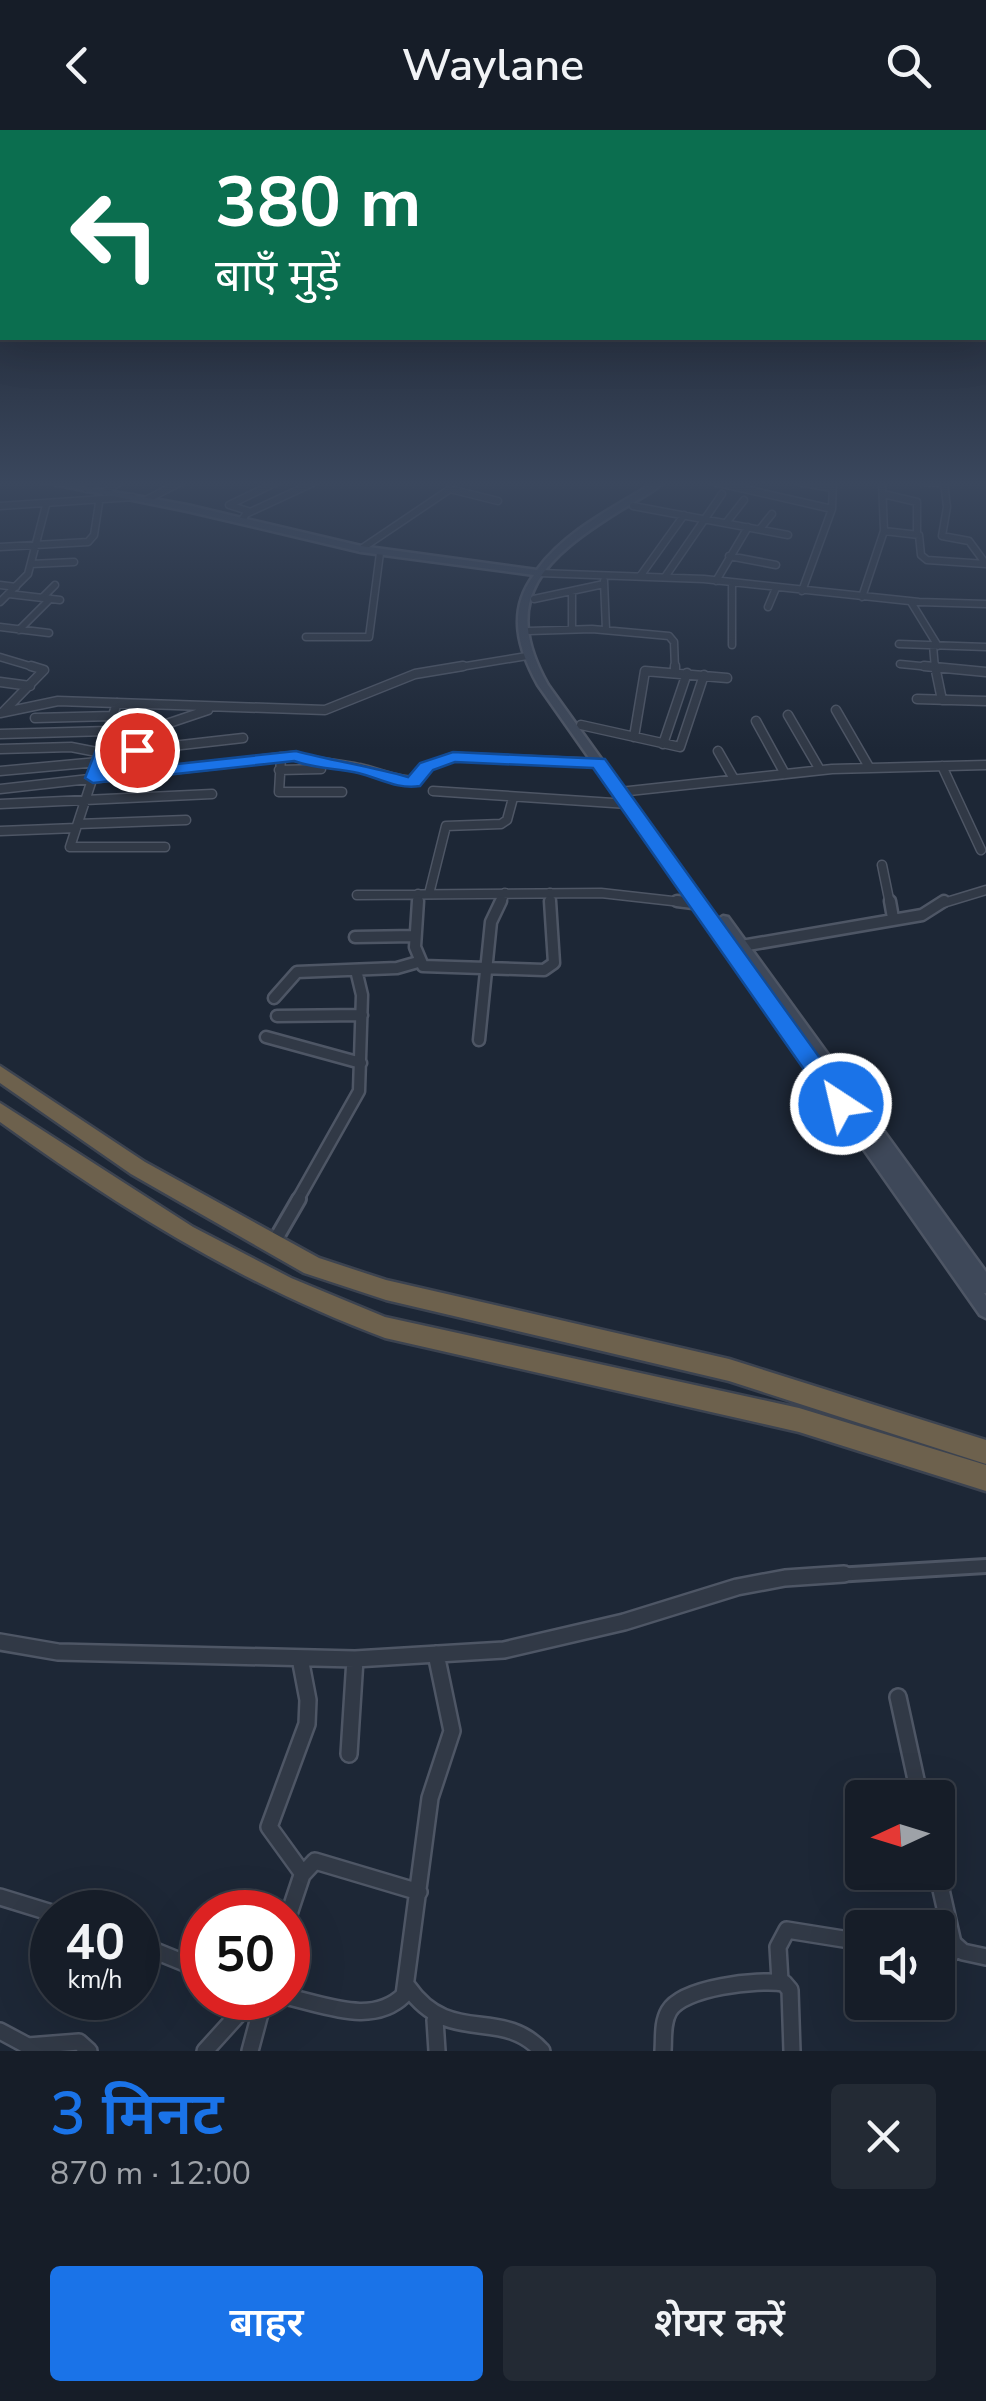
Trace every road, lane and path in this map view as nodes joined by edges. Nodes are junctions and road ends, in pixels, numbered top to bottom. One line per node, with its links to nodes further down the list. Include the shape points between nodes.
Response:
1 (26, 572): 18 (street)
2 (378, 572): 39 (street, via 370,637)
3 (532, 572): 9 (main road)
4 (644, 572): 11 (street)
5 (669, 572): 12 (street)
6 (721, 572): 13 (street)
7 (809, 572): 21 (street)
8 (870, 572): 23 (street)
9 (543, 573): 10 (street); 25 (main road); 44 (main road, via 520,616)
10 (604, 574): 11 (street); 15 (street)
11 (641, 576): 12 (street)
12 (665, 577): 13 (street)
13 (716, 581): 14 (street)
14 (732, 583): 19 (street); 41 (street)
15 (604, 584): 20 (street); 36 (street)
16 (0, 585): 18 (street)
17 (55, 585): 24 (street)
18 (16, 587): 22 (street)
19 (776, 588): 21 (street); 31 (street)
20 (572, 591): 25 (street); 34 (street)
21 (802, 591): 23 (street)
22 (9, 594): 24 (street); 27 (street)
23 (862, 597): 28 (street)
24 (46, 598): 26 (street); 35 (street)
25 (534, 599): 37 (main road)
26 (60, 600)
27 (0, 602)
28 (911, 602): 29 (street); 42 (street)
29 (973, 604): 30 (street); 32 (street)
30 (986, 604)
31 (768, 606)
32 (985, 615)
33 (0, 627): 35 (street)
34 (572, 629): 36 (street); 37 (street)
35 (20, 630): 38 (street)
36 (606, 630): 48 (street, via 672,638)
37 (529, 631): 66 (main road, via 537,661)
38 (48, 633)
39 (306, 638)
40 (899, 644): 42 (street)
41 (732, 645)
42 (936, 646): 43 (street); 47 (street)
43 (986, 647)
44 (528, 656): 59 (street, via 415,674 325,710); 76 (main road)
45 (0, 657): 54 (street, via 41,667 44,672)
46 (900, 664): 47 (street)
47 (936, 668): 49 (street); 56 (street)
48 (675, 672): 50 (street); 69 (street, via 644,672)
49 (986, 672)
50 (686, 673): 51 (street); 71 (street)
51 (704, 675): 52 (street); 71 (street, via 682,745)
52 (728, 678)
53 (0, 682): 54 (street)
54 (30, 686): 61 (street)
55 (917, 699): 56 (street)
56 (942, 700): 57 (street)
57 (986, 700)
58 (117, 703): 59 (street); 61 (street, via 52,702); 62 (street)
59 (211, 708): 74 (street)
60 (836, 710): 80 (street)
61 (2, 711)
62 (113, 716): 64 (street); 67 (street)
63 (788, 716): 82 (street)
64 (35, 718)
65 (756, 721): 84 (street)
66 (581, 725): 69 (street); 91 (main road)
67 (108, 731): 68 (street); 74 (street)
68 (0, 734)
69 (634, 737): 71 (street)
70 (243, 738): 74 (street)
71 (663, 744)
72 (0, 748): 74 (street)
73 (718, 751): 86 (street)
74 (102, 753): 83 (street); 85 (street)
75 (281, 758): 79 (street); 81 (street); 85 (street)
76 (598, 763): 79 (street, via 453,757 426,767 411,782); 91 (main road)
77 (986, 765): 78 (street)
78 (942, 766): 80 (street); 99 (street)
79 (357, 767): 81 (street)
80 (868, 767): 82 (street)
81 (280, 770): 89 (street, via 281,792)
82 (820, 770): 84 (street)
83 (0, 771)
84 (785, 774): 86 (street)
85 (93, 778): 87 (street); 93 (street)
86 (734, 779): 91 (street)
87 (0, 789)
88 (434, 791): 92 (street)
89 (342, 792)
90 (212, 794): 93 (street)
91 (626, 796): 92 (street); 106 (main road); 110 (main road)
92 (513, 798): 104 (street, via 503,823 446,826)
93 (86, 800): 94 (street); 96 (street)
94 (0, 804)
95 (186, 820): 96 (street)
96 (77, 826): 97 (street); 98 (street, via 72,849)
97 (0, 831)
98 (165, 847)
99 (982, 850)
100 (882, 865): 107 (street)
101 (986, 890): 107 (street, via 948,898 922,915)
102 (505, 893): 103 (street); 104 (street); 112 (street, via 492,922)
103 (550, 893): 106 (street); 112 (street, via 554,966)
104 (423, 894): 105 (street); 109 (street)
105 (356, 896)
106 (701, 904): 110 (main road)
107 (892, 918): 110 (street)
108 (355, 936): 109 (street)
109 (415, 936): 111 (street)
110 (737, 947): 123 (main road); 124 (main road)
111 (418, 962): 112 (street); 113 (street)
112 (485, 969): 118 (street)
113 (356, 970): 114 (street, via 297,972); 115 (street)
114 (274, 998)
115 (362, 1015): 116 (street); 119 (street)
116 (277, 1016)
117 (266, 1037): 119 (street)
118 (479, 1040)
119 (361, 1063): 122 (street, via 352,1110)
120 (0, 1072): 122 (highway, via 138,1168)
121 (0, 1111): 126 (highway, via 202,1244 333,1309 385,1327 799,1420)
122 (272, 1245): 125 (highway, via 386,1290 729,1370)
123 (986, 1286)
124 (986, 1310)
125 (986, 1452)
126 (986, 1478)
127 (986, 1566): 129 (street, via 785,1578 568,1637)
128 (0, 1642): 130 (street, via 58,1652)
129 (436, 1654): 131 (street); 138 (street, via 452,1731 430,1798)
130 (300, 1658): 131 (street); 135 (street, via 307,1724 270,1831)
131 (355, 1660): 133 (street)
132 (898, 1697): 134 (street)
133 (349, 1754)
134 (916, 1780)
135 (303, 1874): 136 (street); 138 (street, via 319,1860)
136 (298, 1890)
137 (941, 1890): 142 (street)
138 (419, 1892): 146 (street)
139 (0, 1897): 140 (street)
140 (30, 1906)
141 (845, 1939): 145 (street, via 787,1930 778,1945)
142 (959, 1950): 143 (street); 144 (street)
143 (955, 1951)
144 (986, 1957)
145 (780, 1981): 157 (street, via 679,2001 667,2016); 158 (street, via 791,1996)
146 (408, 1987): 147 (street, via 395,2004 369,2014); 150 (street)
147 (310, 2002)
148 (233, 2020): 153 (street)
149 (258, 2020): 154 (street)
150 (435, 2020): 155 (street); 156 (street, via 528,2036)
151 (0, 2031): 152 (street, via 28,2046 79,2042)
152 (89, 2051)
153 (206, 2051)
154 (250, 2051)
155 (437, 2051)
156 (542, 2051)
157 (663, 2051)
158 (792, 2051)

